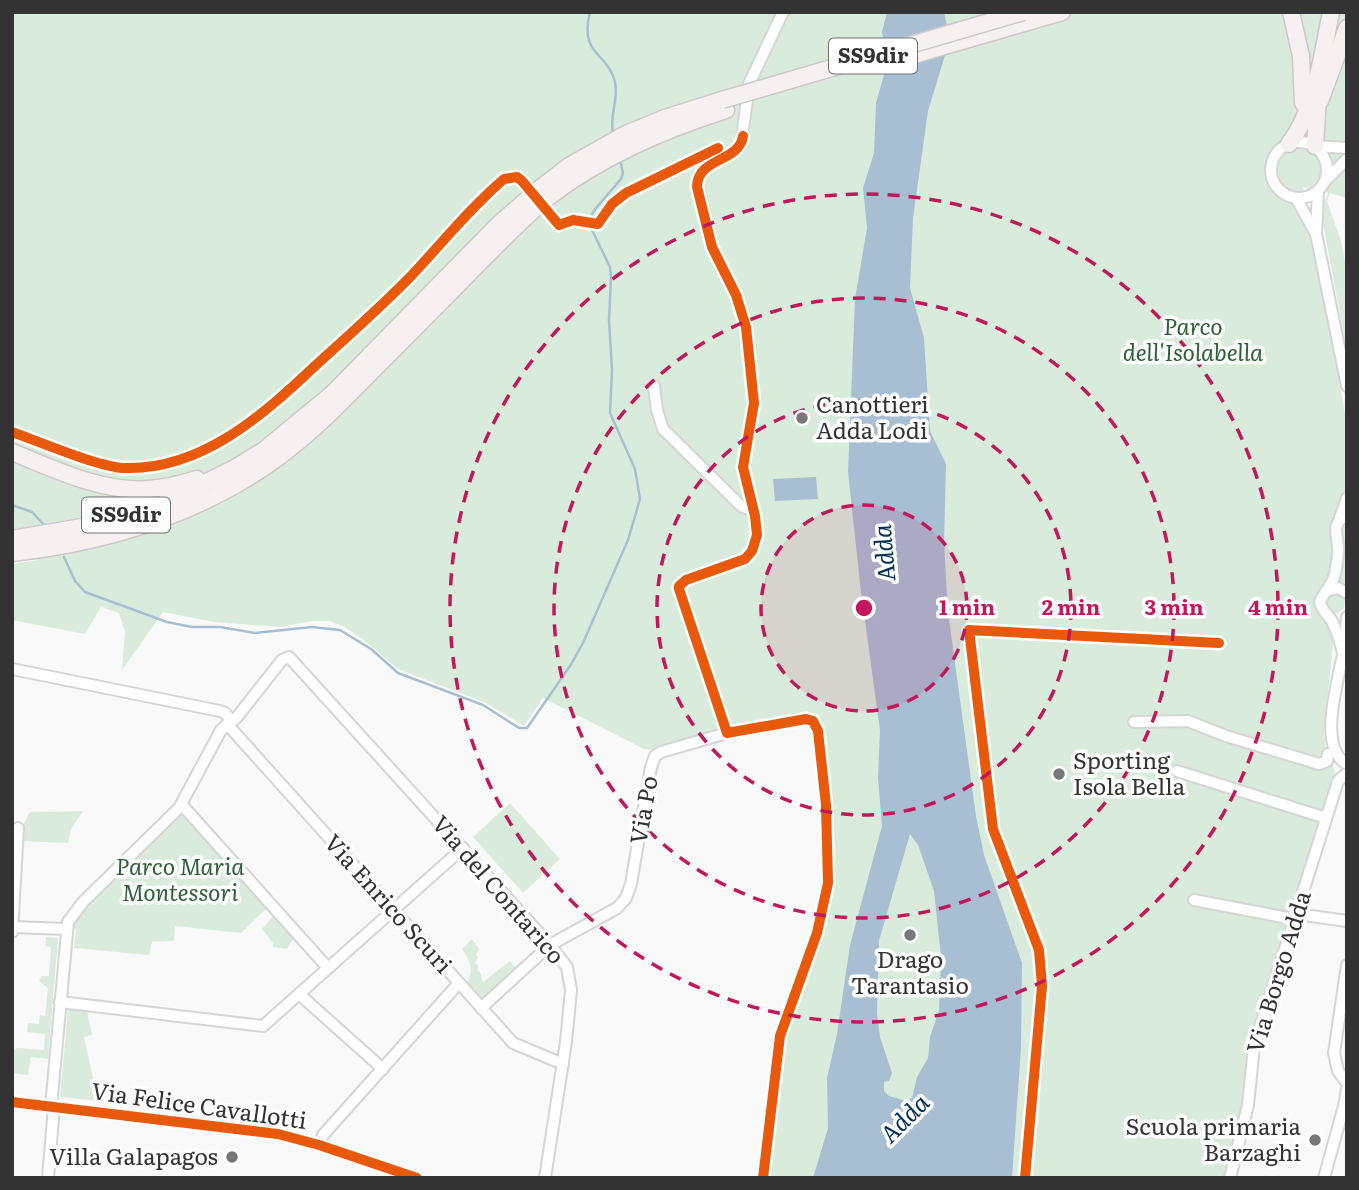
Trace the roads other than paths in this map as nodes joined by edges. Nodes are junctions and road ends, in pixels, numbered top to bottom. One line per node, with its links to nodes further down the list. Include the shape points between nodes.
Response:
1 (783, 12): 25 (street, via 749,85 741,145 702,170 697,180 712,247 746,327 754,403 743,467)
2 (1023, 12): 8 (highway, SS9dir, bridge)
3 (1062, 12): 8 (highway, SS9dir)
4 (1331, 12): 7 (highway)
5 (1292, 15): 10 (highway, via 1303,79)
6 (1347, 29): 9 (highway)
7 (1326, 38): 9 (highway); 10 (highway)
8 (724, 105): 18 (highway, SS9dir, via 666,118 569,166)
9 (1317, 114): 12 (highway)
10 (1300, 126): 11 (highway)
11 (1289, 144): 12 (street); 17 (street, via 1275,155 1271,173 1279,190)
12 (1315, 146): 13 (street); 15 (street, via 1326,162)
13 (1347, 148)
14 (1347, 159): 15 (street)
15 (1325, 181): 16 (street)
16 (1318, 191): 17 (street); 19 (street)
17 (1296, 198): 19 (street)
18 (536, 200): 23 (highway, SS9dir, via 331,395 263,451); 29 (highway, SS9dir, via 342,402 266,466 220,493 131,530)
19 (1316, 234): 21 (street)
20 (654, 386): 25 (street, via 663,429 741,506)
21 (1347, 386)
22 (12, 452): 23 (highway, via 89,481 146,490)
23 (233, 469): 27 (highway, SS9dir, via 161,505 88,526)
24 (1347, 498): 26 (street)
25 (754, 511): 39 (street, via 757,535 749,556 686,580 679,589)
26 (1343, 517): 28 (street, via 1335,528)
27 (12, 539)
28 (1343, 541): 30 (street)
29 (12, 553)
30 (1326, 591): 31 (street, via 1338,588); 33 (street, via 1321,605)
31 (1347, 593)
32 (1347, 615): 33 (street); 34 (street)
33 (1328, 616): 34 (street)
34 (1343, 654): 36 (street)
35 (12, 669): 38 (street, via 222,712)
36 (1332, 719): 40 (street, via 1325,742); 41 (street, via 1331,743)
37 (1134, 722): 40 (street, via 1183,720 1317,764 1325,763)
38 (229, 723): 44 (street, via 218,734); 47 (street, Via del Contarico, via 286,657 294,660); 49 (street, Via Enrico Scuri)
39 (727, 733): 55 (street, Via Po, via 655,756 626,898); 75 (street, Via Po, via 807,719 815,723 826,805 828,883 817,933 780,1036)
40 (1328, 754): 43 (street)
41 (1347, 764)
42 (1177, 771): 45 (street)
43 (1346, 774): 45 (street, Via Borgo Adda, via 1338,781)
44 (181, 804): 53 (street, via 83,902); 57 (street)
45 (1326, 818): 50 (street, Via Borgo Adda)
46 (18, 828): 52 (street)
47 (463, 848): 49 (street); 55 (street, Via del Contarico)
48 (1194, 900): 50 (street)
49 (393, 910): 57 (street); 58 (street, Via Enrico Scuri)
50 (1296, 917): 51 (street); 76 (street, Via Borgo Adda, via 1254,1047 1248,1105)
51 (1347, 921)
52 (13, 927): 53 (street); 54 (street)
53 (66, 929): 60 (street)
54 (12, 932)
55 (550, 945): 61 (street); 63 (street, Via del Contarico, via 570,977)
56 (1347, 965): 62 (street)
57 (328, 968): 59 (street)
58 (459, 984): 61 (street, Via Enrico Scuri); 64 (street)
59 (299, 995): 60 (street, via 258,1026); 64 (street)
60 (60, 1002): 70 (street)
61 (481, 1008): 63 (street, Via Enrico Scuri, via 517,1046)
62 (1336, 1062): 65 (street); 66 (street)
63 (563, 1064): 74 (street, Via del Contarico)
64 (383, 1069): 71 (street)
65 (1347, 1072)
66 (1347, 1083)
67 (1347, 1089): 69 (street)
68 (12, 1102): 70 (street, Via Felice Cavallotti)
69 (1346, 1105): 77 (street)
70 (52, 1107): 71 (street, Via Felice Cavallotti, via 249,1129); 72 (street)
71 (319, 1145): 73 (street, Via Felice Cavallotti)
72 (48, 1178)
73 (417, 1178)
74 (545, 1178)
75 (763, 1178)
76 (1230, 1178)
77 (1324, 1178)

